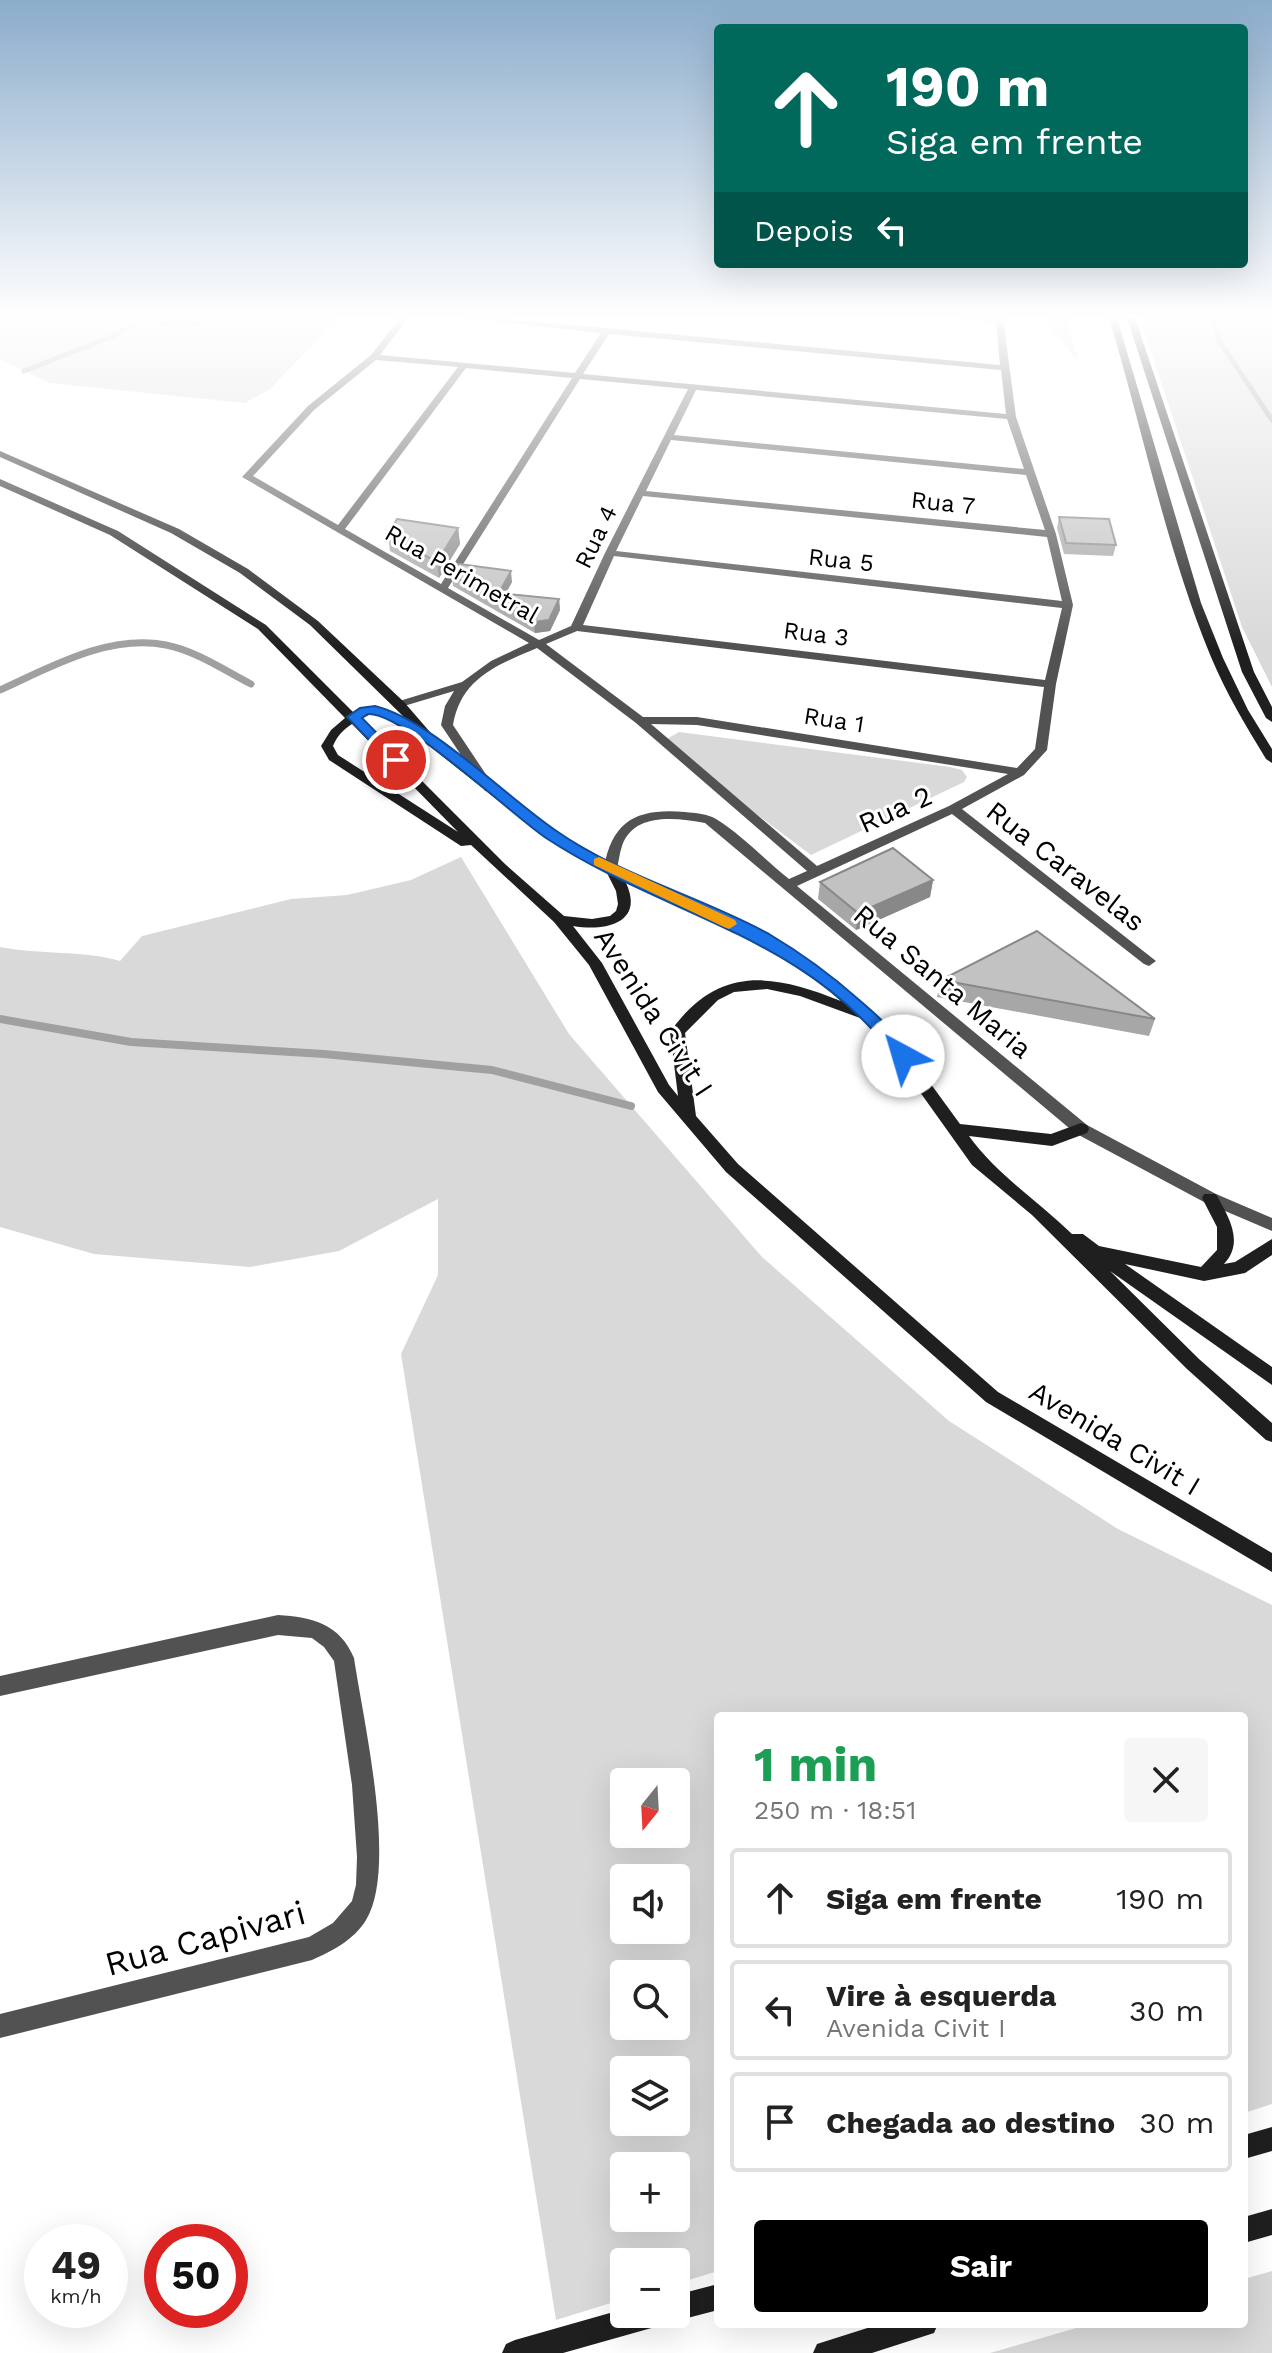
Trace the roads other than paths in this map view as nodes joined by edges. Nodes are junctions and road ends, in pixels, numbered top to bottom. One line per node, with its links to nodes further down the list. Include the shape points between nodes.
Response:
1 (293, 428): 13 (street, Rua Perimetral, via 247,477)
2 (417, 428): 13 (street)
3 (547, 428): 16 (street)
4 (673, 428): 8 (street, Rua 4)
5 (1014, 428): 10 (street)
6 (1144, 428): 27 (main road, via 1195,604 1232,696)
7 (1167, 428): 24 (main road, via 1248,672)
8 (668, 437): 10 (street); 12 (street, Rua 4)
9 (0, 454): 22 (main road, via 175,531 244,571 314,623)
10 (1028, 472): 14 (street)
11 (0, 482): 23 (main road, Avenida Civit I, via 114,533 262,627)
12 (640, 493): 14 (street, Rua 7); 15 (street, Rua 4)
13 (340, 529): 16 (street, Rua Perimetral)
14 (1051, 534): 17 (street)
15 (610, 553): 17 (street, Rua 5); 18 (street, Rua 4)
16 (443, 588): 19 (street, Rua Perimetral)
17 (1068, 605): 20 (street)
18 (576, 628): 19 (street); 20 (street, Rua 3)
19 (540, 645): 21 (street, via 482,670); 25 (street, Rua Perimetral)
20 (1050, 684): 28 (street, via 1041,750)
21 (462, 685): 22 (street); 29 (street, via 448,707 447,725)
22 (400, 704): 26 (main road)
23 (354, 717): 26 (main road, via 380,710); 31 (main road, Avenida Civit I); 31 (main road, via 330,737 327,746 333,757)
24 (1272, 718)
25 (640, 720): 28 (street, Rua 1, via 697,721); 33 (street, Rua Perimetral)
26 (432, 742): 29 (main road)
27 (1272, 759)
28 (1020, 772): 30 (street, Rua 2)
29 (489, 788): 32 (main road, via 551,835)
30 (953, 809): 33 (street, Rua 2); 36 (street, Rua Caravelas)
31 (500, 867): 35 (main road, Avenida Civit I)
32 (611, 868): 34 (street, Rua Santa Maria, via 612,849 623,831 643,817 676,813 709,820); 35 (main road, via 625,900 617,918 591,926); 37 (main road, via 762,937 814,970)
33 (815, 871): 34 (street, Rua 2)
34 (787, 885): 40 (street, Rua Santa Maria)
35 (559, 919): 38 (main road, Avenida Civit I, via 595,963 663,1088)
36 (1149, 961)
37 (870, 1019): 38 (main road, via 793,988 747,983 714,996 677,1032); 39 (main road)
38 (689, 1118): 49 (main road, Avenida Civit I, via 732,1168 992,1397)
39 (956, 1129): 40 (main road, via 1052,1140); 42 (main road, via 978,1161)
40 (1081, 1129): 41 (street, Rua Santa Maria)
41 (1210, 1198): 43 (street, Rua Santa Maria); 46 (main road, via 1225,1227 1225,1252)
42 (1038, 1211): 45 (main road); 48 (main road)
43 (1272, 1225)
44 (1272, 1246): 46 (main road, via 1239,1268)
45 (1093, 1250): 46 (main road); 47 (main road)
46 (1204, 1274)
47 (1272, 1377)
48 (1272, 1434)
49 (1272, 1563)
50 (0, 1686): 51 (street, Rua Capivari, via 278,1625 322,1632 344,1658 365,1806 367,1882 364,1903 352,1920 312,1948)
51 (0, 2026)
52 (1272, 2139): 53 (main road)
53 (1248, 2146)
54 (1272, 2222): 55 (main road)
55 (1248, 2229)
56 (714, 2298): 57 (main road)
57 (690, 2304)
58 (610, 2327): 60 (main road)
59 (911, 2328): 61 (main road)
60 (515, 2353)
61 (826, 2353)

